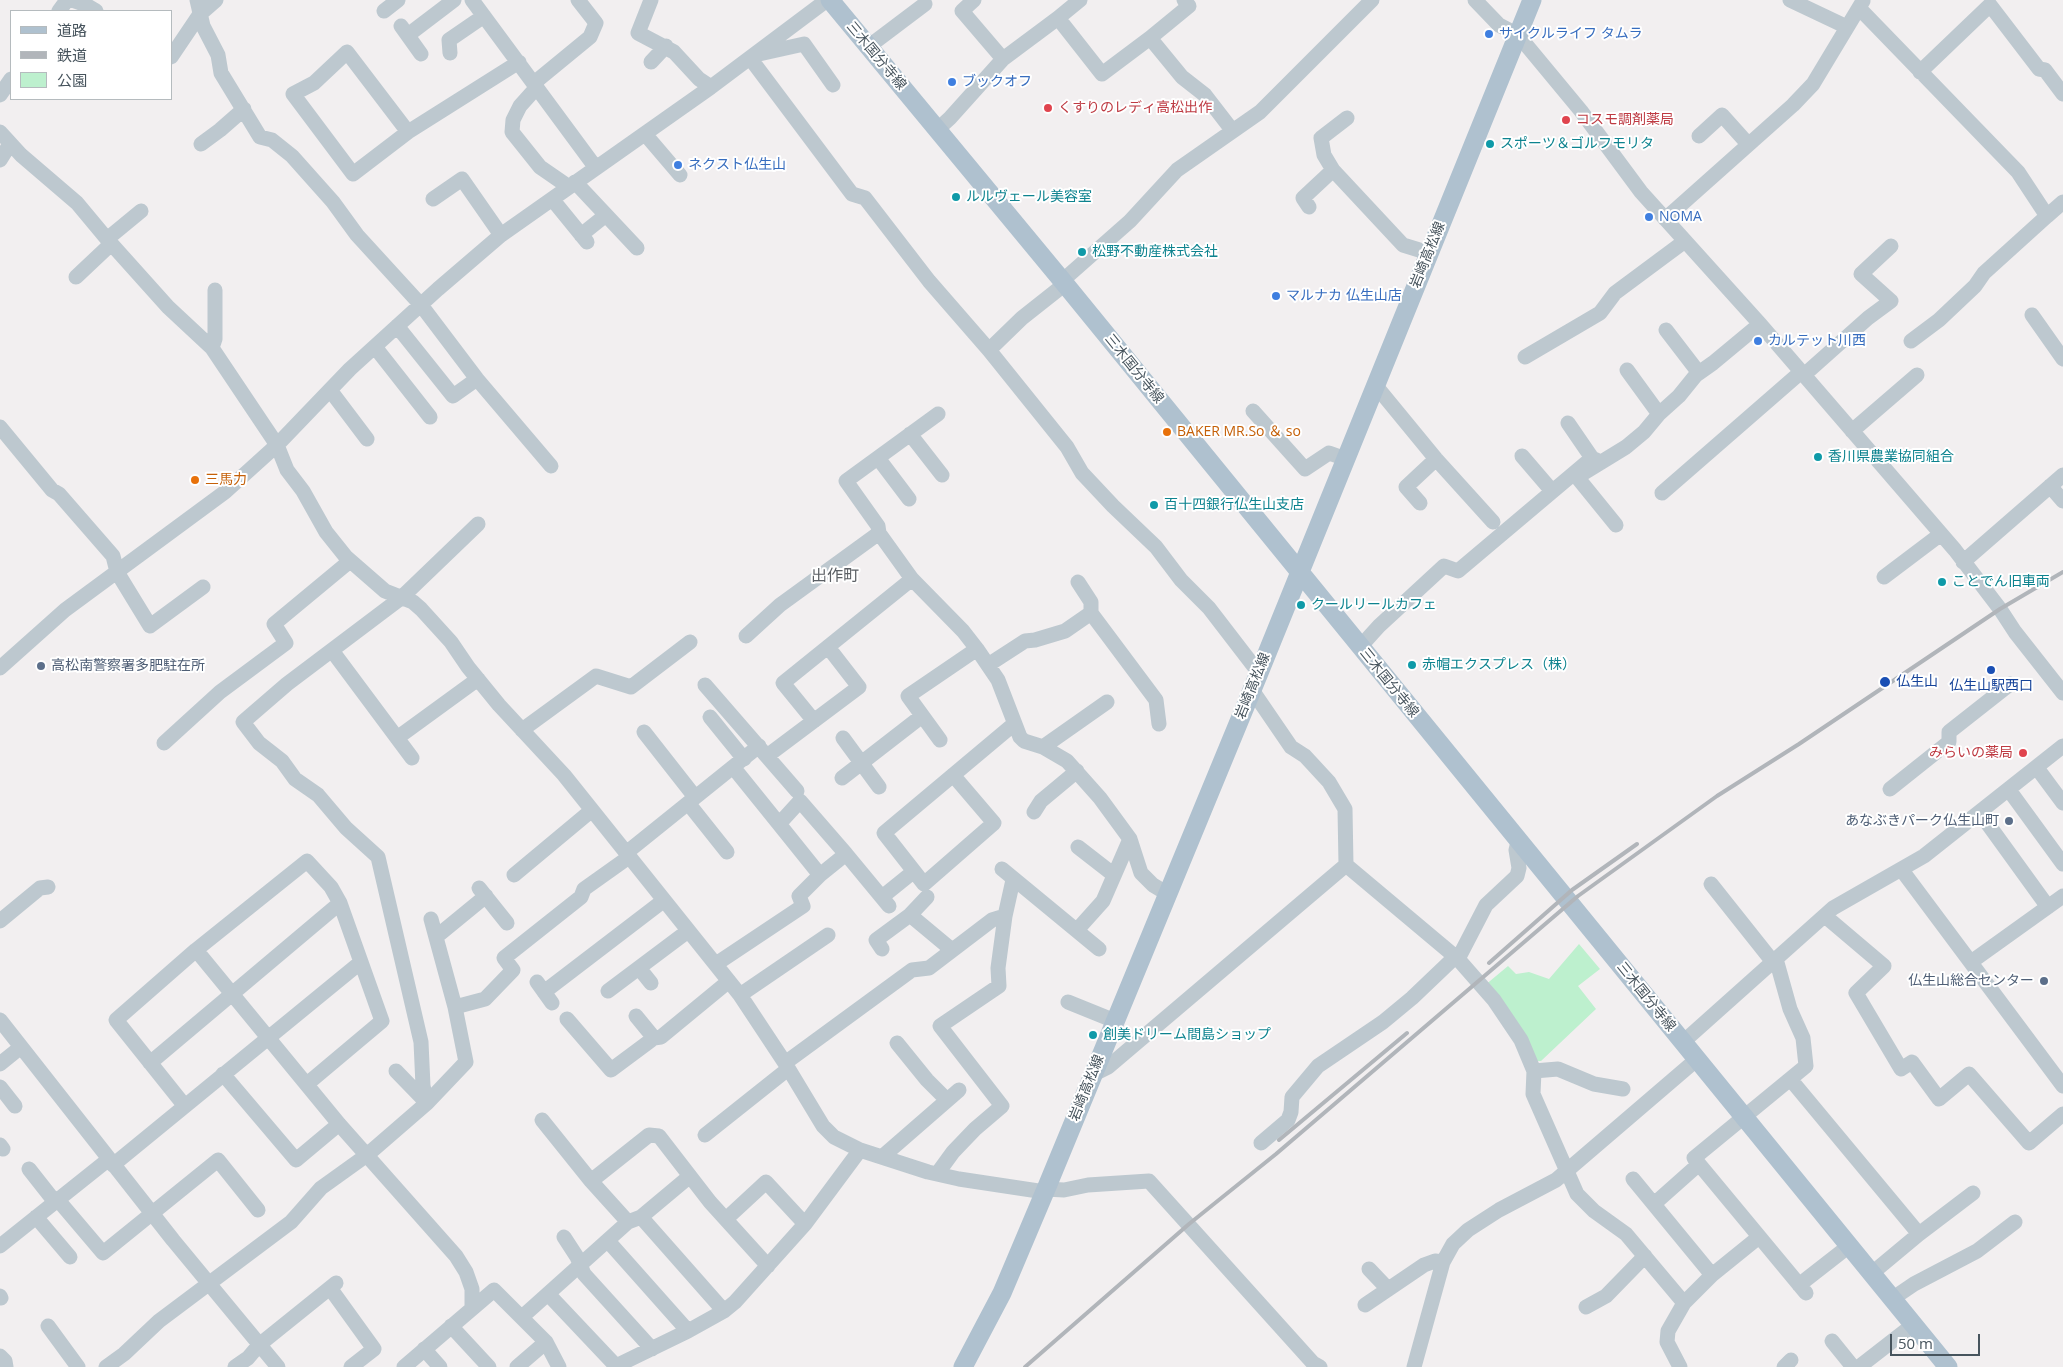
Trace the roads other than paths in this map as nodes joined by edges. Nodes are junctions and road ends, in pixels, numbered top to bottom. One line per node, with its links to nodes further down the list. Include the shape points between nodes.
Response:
1 (72, 0): 19 (street)
2 (216, 0): 20 (street)
3 (398, 0): 21 (street)
4 (454, 0): 30 (street, via 405,30)
5 (472, 0): 22 (street)
6 (578, 0): 38 (street, via 596,23 590,37)
7 (651, 0): 27 (street, via 638,33)
8 (828, 0): 28 (main road, 三木国分寺線); 32 (street)
9 (974, 0): 33 (street, via 962,11)
10 (1080, 0): 23 (street)
11 (1372, 0): 46 (street, via 1260,112)
12 (1475, 0): 25 (street, via 1499,25)
13 (1532, 0): 25 (main road, 岩崎高松線)
14 (1790, 0): 24 (street)
15 (1190, 2): 26 (street)
16 (1990, 3): 36 (street); 41 (street, via 2039,69 2045,70)
17 (925, 4): 28 (street)
18 (1861, 4): 24 (street); 36 (street)
19 (90, 5)
20 (199, 7): 31 (street); 43 (street, via 203,26 218,55 221,73)
21 (384, 11)
22 (484, 16): 29 (street, via 449,40); 34 (street)
23 (1058, 18): 26 (street, via 1102,74); 33 (street)
24 (1847, 27): 53 (street, via 1813,84 1793,106)
25 (1518, 35): 66 (street); 72 (main road, 岩崎高松線)
26 (1150, 38): 46 (street)
27 (666, 46): 35 (street); 40 (street)
28 (868, 47): 45 (main road, 三木国分寺線)
29 (450, 52)
30 (421, 54)
31 (172, 55)
32 (752, 56): 39 (street, via 804,44); 40 (street); 84 (street, via 852,194 865,198 929,281)
33 (1003, 59): 45 (street)
34 (519, 62): 38 (street); 48 (street)
35 (651, 62)
36 (1920, 72): 65 (street, via 2018,172)
37 (10, 80): 42 (street)
38 (535, 85): 55 (street); 58 (street, via 513,120 512,132 540,167)
39 (834, 85)
40 (711, 87): 49 (street)
41 (2063, 94)
42 (0, 95)
43 (244, 109): 52 (street); 76 (street, via 260,137 272,140 292,156 357,235)
44 (1347, 118): 56 (street, via 1321,138 1324,155)
45 (937, 130): 74 (main road, 三木国分寺線)
46 (1232, 130): 74 (street, via 1177,170 1124,227)
47 (0, 132): 51 (street)
48 (408, 132): 48 (street, via 353,174 293,94 314,82 347,52)
49 (645, 134): 55 (street); 57 (street)
50 (1698, 136): 53 (street, via 1722,115)
51 (10, 144): 54 (street); 68 (street, via 78,203)
52 (201, 144)
53 (1748, 144): 66 (street)
54 (0, 160)
55 (596, 168): 58 (street)
56 (1333, 170): 62 (street, via 1303,198); 72 (street, via 1403,245)
57 (680, 175)
58 (572, 184): 60 (street); 64 (street)
59 (433, 199): 67 (street, via 462,179)
60 (552, 199): 64 (street, via 584,238); 67 (street)
61 (2063, 202): 65 (street)
62 (1309, 207)
63 (141, 212): 68 (street)
64 (606, 215): 71 (street)
65 (2047, 216): 81 (street, via 1984,273 1976,286 1954,307)
66 (1665, 218): 69 (street)
67 (501, 235): 76 (street)
68 (109, 241): 73 (street); 83 (street, via 168,307)
69 (1684, 241): 78 (street); 85 (street, via 1615,293 1600,313)
70 (1891, 246): 89 (street, via 1862,274 1891,301)
71 (637, 248)
72 (1429, 253): 92 (main road, 岩崎高松線)
73 (76, 277)
74 (1063, 282): 84 (street); 126 (main road, 三木国分寺線)
75 (215, 290): 83 (street, via 215,339)
76 (421, 305): 79 (street); 91 (street)
77 (2032, 315): 86 (street)
78 (1760, 324): 88 (street); 89 (street)
79 (397, 326): 82 (street); 91 (street, via 453,396)
80 (1666, 330): 88 (street)
81 (1911, 341)
82 (374, 347): 93 (street); 97 (street)
83 (212, 348): 103 (street)
84 (989, 350): 141 (street, via 1068,447 1082,473 1156,547)
85 (1525, 357)
86 (2063, 359)
87 (1627, 370): 96 (street)
88 (1699, 373): 96 (street)
89 (1803, 374): 100 (street); 114 (street)
90 (1917, 374): 100 (street)
91 (478, 378): 109 (street)
92 (1376, 386): 106 (main road, 岩崎高松線); 107 (street)
93 (330, 390): 102 (street); 103 (street)
94 (1253, 411): 106 (street, via 1306,468 1329,453)
95 (938, 414): 101 (street)
96 (1659, 414): 108 (street, via 1626,447)
97 (430, 417)
98 (1568, 423): 108 (street)
99 (0, 427): 125 (street, via 113,556)
100 (1852, 431): 122 (street)
101 (910, 434): 105 (street); 110 (street)
102 (367, 439)
103 (277, 445): 123 (street, via 288,470 326,532); 125 (street, via 225,492)
104 (1522, 456): 113 (street)
105 (878, 458): 115 (street); 121 (street, via 846,481 878,526)
106 (1346, 459): 126 (main road, 岩崎高松線)
107 (1436, 459): 117 (street, via 1406,488); 118 (street)
108 (1597, 460): 113 (street); 120 (street, via 1577,477)
109 (551, 466)
110 (942, 475)
111 (2063, 475): 112 (street)
112 (2050, 486): 116 (street); 124 (street)
113 (1552, 491): 136 (street, via 1458,571 1444,566 1378,626)
114 (1662, 493)
115 (909, 499)
116 (2063, 501)
117 (1420, 503)
118 (1493, 522)
119 (478, 524): 131 (street)
120 (1616, 525)
121 (879, 533): 128 (street); 133 (street, via 780,605)
122 (1941, 534): 124 (street); 127 (street)
123 (350, 560): 131 (street, via 385,591); 158 (street, via 274,624 286,643 220,692)
124 (1963, 562): 146 (street)
125 (117, 572): 130 (street, via 150,626); 140 (street, via 65,610)
126 (1300, 573): 136 (main road, 三木国分寺線); 141 (main road, 岩崎高松線)
127 (1884, 577)
128 (912, 579): 135 (street); 137 (street)
129 (1078, 582): 132 (street, via 1091,602)
130 (203, 587)
131 (402, 598): 142 (street, via 428,615); 252 (street, via 294,678 243,722 259,743 282,761 295,779 318,795 346,828 378,857 421,1042)
132 (1091, 612): 139 (street, via 1065,631 1025,641); 152 (street, via 1156,700)
133 (746, 636)
134 (690, 642): 153 (street, via 631,687 596,676)
135 (828, 647): 150 (street, via 783,683); 150 (street, via 859,687)
136 (1360, 647): 180 (main road, 三木国分寺線)
137 (977, 649): 139 (street); 148 (street, via 908,696)
138 (336, 656): 155 (street)
139 (988, 665): 151 (street, via 998,680)
140 (0, 668)
141 (1259, 672): 145 (main road, 岩崎高松線)
142 (478, 679): 153 (street); 155 (street)
143 (2010, 684): 170 (street, via 1949,732 1949,742)
144 (705, 685): 161 (street)
145 (1252, 690): 186 (street, via 1291,747 1305,756 1329,782 1345,809); 194 (main road, 岩崎高松線)
146 (2063, 693)
147 (1106, 702): 160 (street)
148 (922, 716): 157 (street); 164 (street)
149 (710, 717): 163 (street)
150 (814, 721): 161 (street)
151 (1014, 724): 160 (street, via 1024,741); 167 (street)
152 (1158, 724)
153 (522, 730): 175 (street)
154 (644, 732): 173 (street)
155 (397, 738): 162 (street)
156 (843, 738): 164 (street)
157 (940, 740)
158 (164, 743)
159 (2063, 746): 165 (street)
160 (1043, 747): 166 (street, via 1068,761)
161 (763, 751): 163 (street); 172 (street)
162 (412, 758)
163 (738, 763): 173 (street); 178 (street)
164 (861, 763): 168 (street); 169 (street)
165 (2037, 768): 171 (street); 174 (street)
166 (1077, 771): 176 (street, via 1041,801); 179 (street)
167 (953, 775): 188 (street, via 884,833); 188 (street, via 994,823 924,884)
168 (842, 778)
169 (879, 787)
170 (1890, 789)
171 (2009, 790): 177 (street); 185 (street)
172 (797, 791)
173 (691, 800): 182 (street); 184 (street)
174 (2063, 803)
175 (592, 810): 184 (street); 191 (street)
176 (1034, 812)
177 (1980, 813): 187 (street, via 1924,856); 199 (street)
178 (779, 824): 183 (street, via 800,801); 189 (street)
179 (1130, 839): 190 (street); 194 (street, via 1141,873)
180 (1518, 842): 214 (street, via 1517,876 1486,904); 234 (main road, 三木国分寺線)
181 (1078, 847): 190 (street)
182 (727, 852)
183 (846, 854): 188 (street, via 885,902); 189 (street)
184 (627, 855): 197 (street); 227 (street, via 584,889 581,897 504,958 513,970 485,999)
185 (2063, 864)
186 (1346, 865): 214 (street); 244 (street, via 1108,1067)
187 (1901, 869): 202 (street, via 1833,908); 217 (street)
188 (913, 872)
189 (820, 875): 218 (street, via 799,896 803,906)
190 (1114, 875): 206 (street, via 1103,901)
191 (514, 876)
192 (1711, 884): 215 (street)
193 (48, 887): 204 (street, via 40,888)
194 (1168, 894): 231 (main road, 岩崎高松線)
195 (2063, 896): 199 (street)
196 (927, 897): 200 (street)
197 (663, 901): 207 (street); 223 (street)
198 (340, 903): 212 (street, via 331,887 307,861); 216 (street); 224 (street)
199 (2048, 907): 217 (street)
200 (910, 915): 210 (street, via 876,940); 213 (street)
201 (1005, 916): 206 (street, via 1007,874); 213 (street, via 992,920); 268 (street, via 998,968 999,986 940,1026 1002,1106 953,1152)
202 (1825, 916): 215 (street); 255 (street, via 1884,966 1856,993 1902,1069 1912,1062 1939,1099 1969,1074 2029,1143)
203 (431, 919): 209 (street)
204 (0, 920)
205 (507, 923): 209 (street, via 482,892)
206 (1077, 930): 211 (street)
207 (688, 931): 218 (street); 219 (street)
208 (828, 935): 225 (street)
209 (436, 937): 227 (street)
210 (882, 949)
211 (1099, 949)
212 (196, 950): 224 (street); 238 (street, via 116,1020)
213 (952, 950): 240 (street, via 928,968 912,970)
214 (1457, 958): 242 (street, via 1494,1000 1521,1040); 260 (street, via 1383,1022 1318,1066 1292,1097 1288,1120)
215 (1774, 960): 234 (street); 245 (street, via 1803,1038 1806,1066)
216 (361, 962): 232 (street); 246 (street, via 382,1021)
217 (1971, 962): 248 (street)
218 (716, 964): 220 (street)
219 (639, 968): 221 (street); 222 (street)
220 (729, 981): 225 (street); 233 (street, via 661,1038)
221 (651, 983)
222 (608, 991)
223 (545, 992)
224 (231, 994): 232 (street); 238 (street)
225 (740, 995): 240 (street)
226 (1068, 1002): 231 (street)
227 (454, 1007): 252 (street, via 466,1062)
228 (636, 1016): 233 (street)
229 (567, 1018): 233 (street, via 611,1070)
230 (0, 1020): 236 (street)
231 (1115, 1021): 244 (main road, 岩崎高松線)
232 (267, 1038): 243 (street); 246 (street)
233 (654, 1038)
234 (1683, 1042): 237 (main road, 三木国分寺線)
235 (897, 1043): 251 (street)
236 (21, 1047): 239 (street); 264 (street)
237 (1696, 1060): 256 (main road, 三木国分寺線); 267 (street)
238 (150, 1062): 253 (street)
239 (0, 1064)
240 (787, 1066): 259 (street); 261 (street, via 823,1126 834,1138)
241 (396, 1071): 252 (street)
242 (1534, 1071): 249 (street, via 1558,1069 1594,1084); 267 (street, via 1533,1094)
243 (223, 1074): 253 (street); 258 (street, via 296,1160)
244 (1092, 1075): 272 (main road, 岩崎高松線)
245 (1791, 1080): 256 (street); 283 (street)
246 (307, 1084): 258 (street)
247 (0, 1086): 254 (street)
248 (2063, 1086)
249 (1623, 1089)
250 (959, 1090): 251 (street)
251 (947, 1100): 263 (street)
252 (427, 1103): 262 (street)
253 (184, 1105): 264 (street)
254 (15, 1106)
255 (2063, 1114)
256 (1743, 1118): 265 (street, via 1694,1158); 288 (main road, 三木国分寺線)
257 (542, 1120): 271 (street)
258 (339, 1124): 262 (street)
259 (705, 1135)
260 (1261, 1143)
261 (860, 1150): 263 (street); 282 (street)
262 (367, 1155): 297 (street, via 321,1188 291,1222); 303 (street, via 456,1256 472,1289)
263 (882, 1157): 268 (street)
264 (111, 1162): 274 (street); 277 (street)
265 (1699, 1164): 275 (street); 285 (street)
266 (29, 1169): 274 (street)
267 (1566, 1172): 289 (street, via 1586,1204 1626,1234); 291 (street, via 1468,1230 1453,1244)
268 (937, 1174): 272 (street)
269 (690, 1176): 271 (street, via 659,1136 649,1135); 279 (street); 280 (street)
270 (1633, 1179): 275 (street)
271 (591, 1181): 280 (street)
272 (1046, 1191): 331 (main road, 岩崎高松線, via 1002,1292); 332 (street, via 1149,1181 1306,1356)
273 (1973, 1193): 283 (street)
274 (57, 1201): 277 (street, via 103,1252); 278 (street)
275 (1654, 1204): 296 (street)
276 (258, 1210): 277 (street, via 218,1160)
277 (152, 1214): 297 (street)
278 (36, 1217): 287 (street); 290 (street)
279 (726, 1219): 282 (street, via 766,1182); 293 (street)
280 (634, 1220): 286 (street); 305 (street)
281 (2015, 1222): 300 (street, via 1977,1251)
282 (805, 1224): 293 (street)
283 (1919, 1234): 295 (street)
284 (564, 1237): 292 (street)
285 (1759, 1237): 288 (street, via 1802,1289); 296 (street)
286 (608, 1241): 292 (street); 310 (street)
287 (0, 1246)
288 (1849, 1246): 295 (main road, 三木国分寺線)
289 (1645, 1256): 301 (street); 304 (street, via 1606,1296)
290 (70, 1257)
291 (1443, 1262): 298 (street, via 1424,1265); 333 (street)
292 (580, 1266): 299 (street); 315 (street)
293 (768, 1266): 305 (street)
294 (1368, 1269): 298 (street)
295 (1871, 1274): 300 (main road, 三木国分寺線)
296 (1712, 1275): 301 (street)
297 (212, 1288): 313 (street); 320 (street, via 159,1321); 321 (street)
298 (1388, 1290): 302 (street)
299 (548, 1294): 306 (street); 330 (street)
300 (1892, 1299): 307 (main road, 三木国分寺線)
301 (1684, 1303): 334 (street, via 1668,1331 1667,1342)
302 (1365, 1305)
303 (472, 1307): 306 (street, via 494,1290); 309 (street)
304 (1586, 1307)
305 (724, 1312): 310 (street)
306 (522, 1317): 312 (street)
307 (1913, 1325): 336 (street); 337 (main road, 三木国分寺線)
308 (48, 1326): 319 (street)
309 (451, 1326): 314 (street); 327 (street)
310 (688, 1332): 315 (street)
311 (1832, 1341): 335 (street)
312 (546, 1342): 328 (street); 329 (street)
313 (259, 1345): 322 (street); 323 (street); 324 (street, via 333,1285 374,1349)
314 (424, 1349): 325 (street); 326 (street)
315 (652, 1349): 317 (street)
316 (0, 1356): 318 (street)
317 (634, 1363): 330 (street)
318 (6, 1367)
319 (78, 1367)
320 (106, 1367)
321 (122, 1367)
322 (236, 1367)
323 (278, 1367)
324 (350, 1367)
325 (404, 1367)
326 (440, 1367)
327 (489, 1367)
328 (517, 1367)
329 (559, 1367)
330 (615, 1367)
331 (963, 1367)
332 (1320, 1367)
333 (1414, 1367)
334 (1680, 1367)
335 (1853, 1367)
336 (1859, 1367)
337 (1948, 1367)

